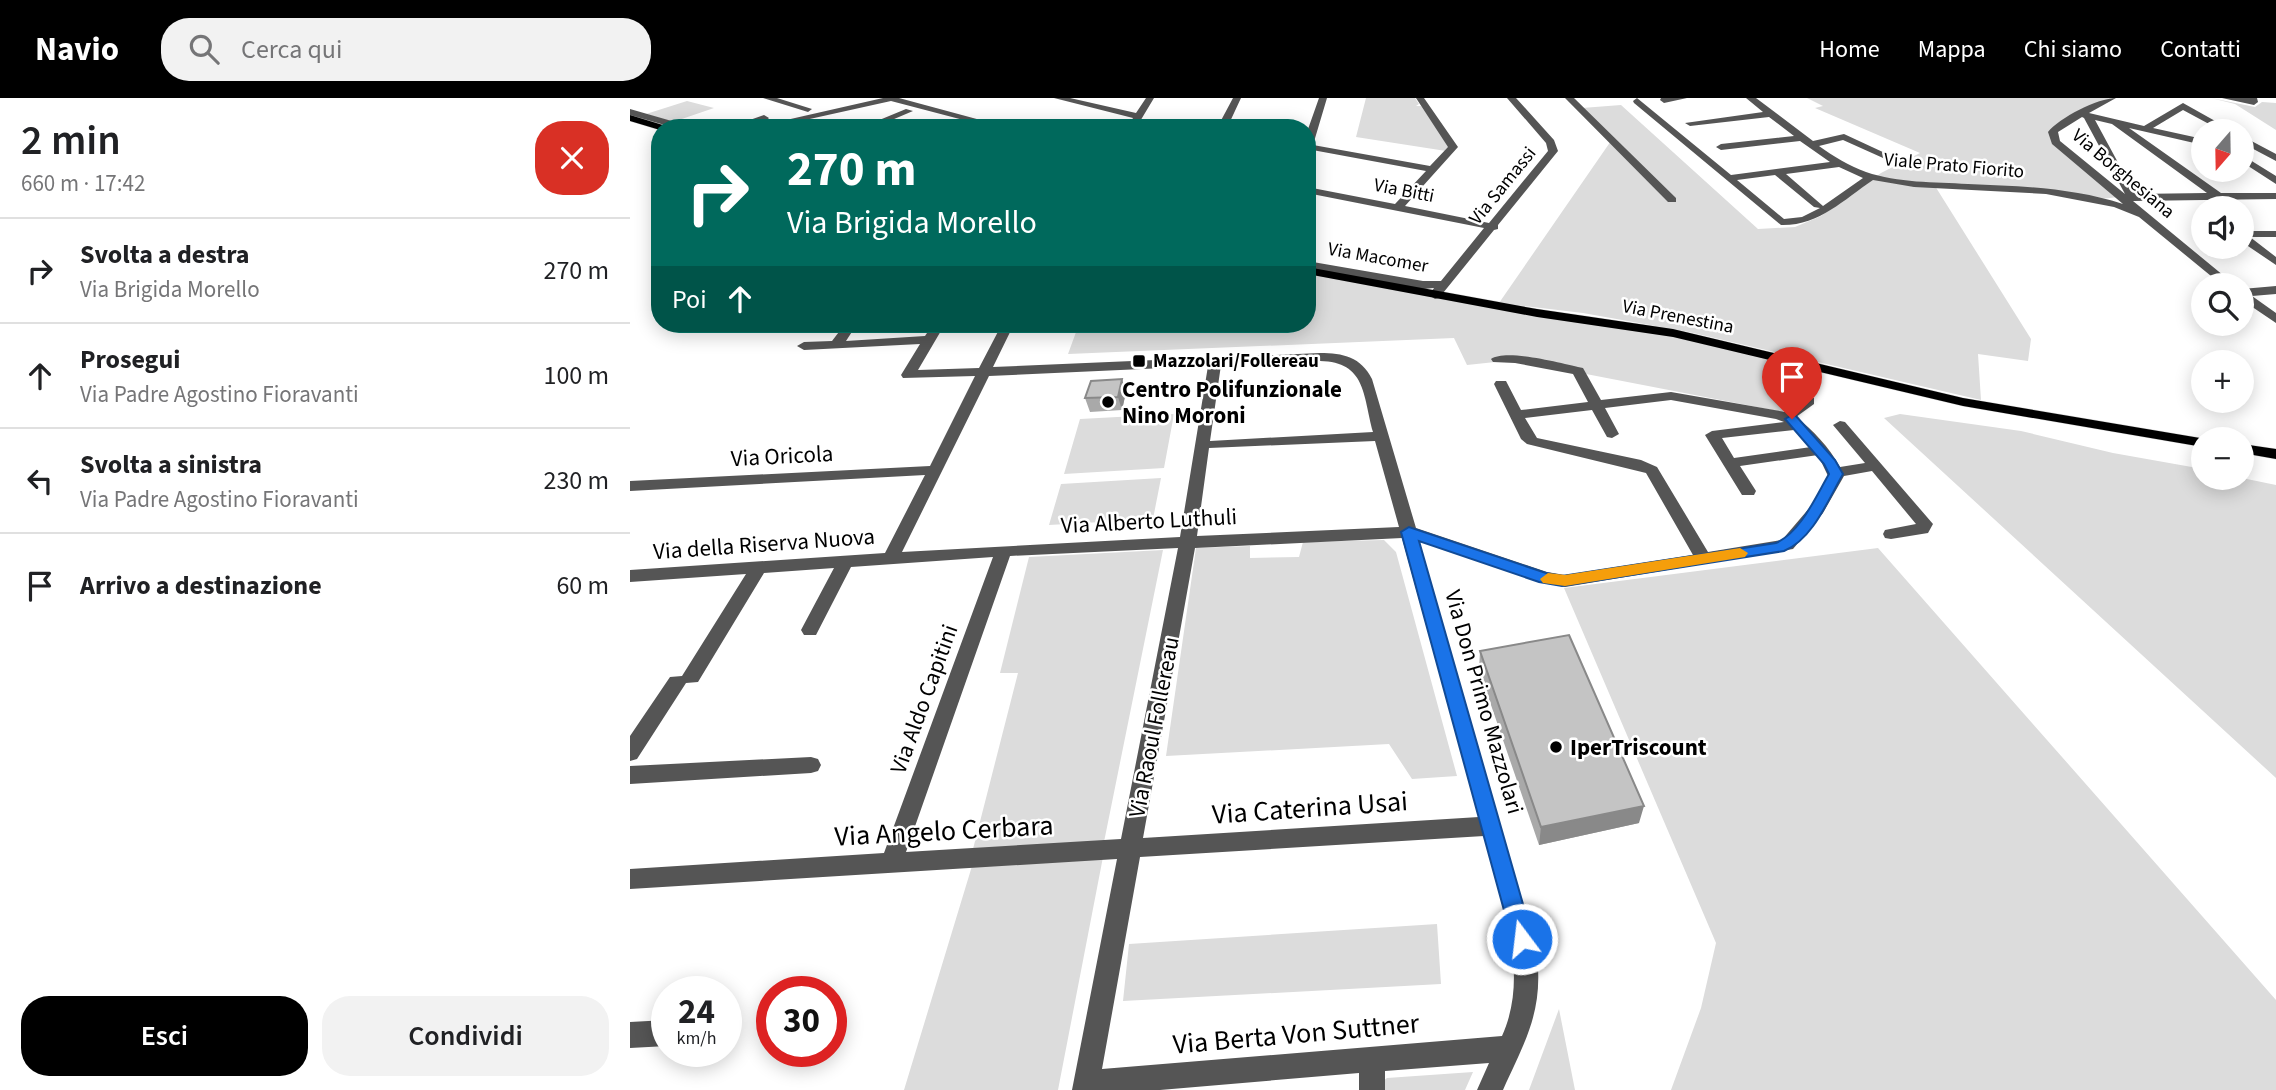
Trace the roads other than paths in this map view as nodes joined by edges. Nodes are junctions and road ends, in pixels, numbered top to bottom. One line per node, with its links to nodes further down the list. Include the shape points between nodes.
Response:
1 (767, 98): 20 (street)
2 (860, 98): 19 (street); 20 (street)
3 (891, 98): 19 (street); 32 (street)
4 (1058, 98): 17 (street)
5 (1150, 98): 25 (street)
6 (1237, 98): 34 (street)
7 (1323, 98): 36 (street)
8 (1420, 98): 51 (street, via 1453,145)
9 (1511, 98): 71 (street, Via Samassi, via 1554,148)
10 (1569, 98): 66 (street)
11 (1683, 98): 18 (street)
12 (1749, 98): 23 (street, Viale Prato Fiorito)
13 (2112, 98): 24 (street, Via Borghesiana)
14 (2226, 98): 15 (street, via 2254,102)
15 (2253, 98)
16 (1631, 99): 54 (street)
17 (1079, 100): 25 (street)
18 (1664, 100)
19 (877, 102): 21 (street); 29 (street)
20 (808, 109): 28 (street)
21 (909, 111): 30 (street); 31 (street)
22 (630, 112): 27 (street)
23 (1772, 114): 38 (street); 42 (street, Viale Prato Fiorito)
24 (2084, 115): 37 (street); 56 (street, Via Borghesiana, via 2055,129 2053,138); 64 (street)
25 (1138, 116): 33 (street)
26 (630, 118): 39 (main road)
27 (654, 119)
28 (773, 119)
29 (778, 119)
30 (888, 119)
31 (948, 119)
32 (960, 119)
33 (1136, 119)
34 (1226, 119)
35 (2206, 119): 40 (street, via 2183,106)
36 (1316, 122)
37 (2115, 122): 40 (street); 60 (street)
38 (1690, 123)
39 (651, 124)
40 (2145, 129): 41 (street)
41 (2191, 139)
42 (1809, 141): 45 (street); 48 (street, via 1844,137); 49 (street, Viale Prato Fiorito)
43 (2254, 146): 47 (street)
44 (1316, 147): 51 (street)
45 (1721, 147)
46 (2254, 154): 47 (street)
47 (2276, 159)
48 (1895, 160)
49 (1841, 164): 52 (street); 53 (street, Viale Prato Fiorito)
50 (2254, 166): 55 (street)
51 (1432, 169): 69 (street)
52 (1777, 172): 54 (street); 68 (street)
53 (1871, 177): 54 (street, via 1818,213 1790,223 1778,220); 57 (street, Viale Prato Fiorito, via 1910,184)
54 (1729, 178)
55 (2276, 181)
56 (2093, 183): 57 (street, Viale Prato Fiorito); 59 (street, Via Borghesiana)
57 (2054, 191): 67 (street, Viale Prato Fiorito)
58 (1316, 192): 69 (street, Via Bitti)
59 (2115, 193): 64 (street, Viale Prato Fiorito); 67 (street, Viale Prato Fiorito); 70 (street, Via Borghesiana)
60 (2218, 196)
61 (2254, 196): 62 (street, Viale Prato Fiorito)
62 (2276, 196)
63 (2190, 197): 64 (street, Viale Prato Fiorito)
64 (2132, 198)
65 (1316, 200): 71 (street, Via Bitti)
66 (1672, 200)
67 (2104, 200): 70 (street, Viale Prato Fiorito)
68 (1818, 205)
69 (1397, 208): 71 (street, Via Bitti)
70 (2141, 214): 78 (street, Via Borghesiana)
71 (1490, 230): 79 (street, Via Samassi)
72 (2276, 234): 73 (street)
73 (2254, 235)
74 (2254, 245): 75 (street)
75 (2276, 262)
76 (1316, 266): 79 (street, Via Macomer)
77 (1316, 271): 79 (main road, Via Prenestina)
78 (2214, 273)
79 (1439, 289): 101 (main road, Via Prenestina, via 1537,313 1674,333 1964,402)
80 (2276, 290): 81 (street)
81 (2254, 293)
82 (2254, 303): 83 (street)
83 (2276, 319)
84 (844, 333): 88 (street)
85 (933, 333): 87 (street)
86 (1004, 333): 92 (street, Via della Riserva Nuova)
87 (929, 340): 88 (street); 92 (street, Via Don Primo Mazzolari, via 908,375)
88 (836, 345): 89 (street)
89 (804, 346)
90 (1498, 359): 95 (street, via 1578,371)
91 (1215, 362): 92 (street, Via Don Primo Mazzolari); 100 (street, Via Don Primo Mazzolari, via 1320,357 1353,361 1364,376); 115 (street, Via Raoul Follereau)
92 (986, 372): 108 (street, Via della Riserva Nuova)
93 (1501, 384): 96 (street)
94 (1809, 401): 97 (street)
95 (1597, 404): 96 (street); 97 (street, via 1674,396); 99 (street)
96 (1516, 415): 118 (street, via 1526,436 1535,443 1650,469)
97 (1793, 421): 103 (street); 106 (street, via 1712,435)
98 (1840, 425): 107 (street)
99 (1612, 434)
100 (1381, 436): 102 (street); 113 (street, Via Don Primo Mazzolari)
101 (2191, 441)
102 (1213, 445)
103 (1820, 450): 106 (street); 109 (street)
104 (2254, 451): 105 (main road)
105 (2276, 454)
106 (1729, 463): 111 (street)
107 (1877, 466): 109 (street); 114 (street, via 1925,524 1922,529)
108 (936, 470): 110 (street, Via Oricola); 117 (street, Via della Riserva Nuova)
109 (1836, 472): 118 (street, via 1817,509 1790,543)
110 (636, 486): 112 (street)
111 (1748, 491)
112 (630, 501)
113 (1409, 532): 115 (street, Via Alberto Luthuli); 118 (street, via 1565,581); 126 (street, Via Don Primo Mazzolari)
114 (1891, 534)
115 (1188, 541): 116 (street, Via Alberto Luthuli); 127 (street, Via Raoul Follereau)
116 (1003, 551): 117 (street, Via Alberto Luthuli); 128 (street, Via Aldo Capitini)
117 (891, 558): 119 (street, Via della Riserva Nuova)
118 (1703, 558)
119 (845, 564): 120 (street, Via della Riserva Nuova); 122 (street)
120 (758, 568): 121 (street, Via della Riserva Nuova); 123 (street)
121 (630, 576)
122 (810, 630)
123 (630, 753)
124 (811, 765): 125 (street)
125 (630, 775)
126 (1492, 826): 127 (street, Via Caterina Usai); 132 (street, Via Don Primo Mazzolari, via 1527,963 1525,1007)
127 (1131, 849): 128 (street, Via Angelo Cerbara); 134 (street, Via Raoul Follereau)
128 (891, 864): 129 (street, Via Angelo Cerbara)
129 (630, 878)
130 (651, 1034): 131 (street)
131 (630, 1035)
132 (1511, 1048): 133 (street, Via Berta Von Suttner); 136 (street, Via Don Primo Mazzolari)
133 (1372, 1060): 134 (street, Via Berta Von Suttner); 135 (street)
134 (1086, 1086)
135 (1372, 1090)
136 (1490, 1090)

